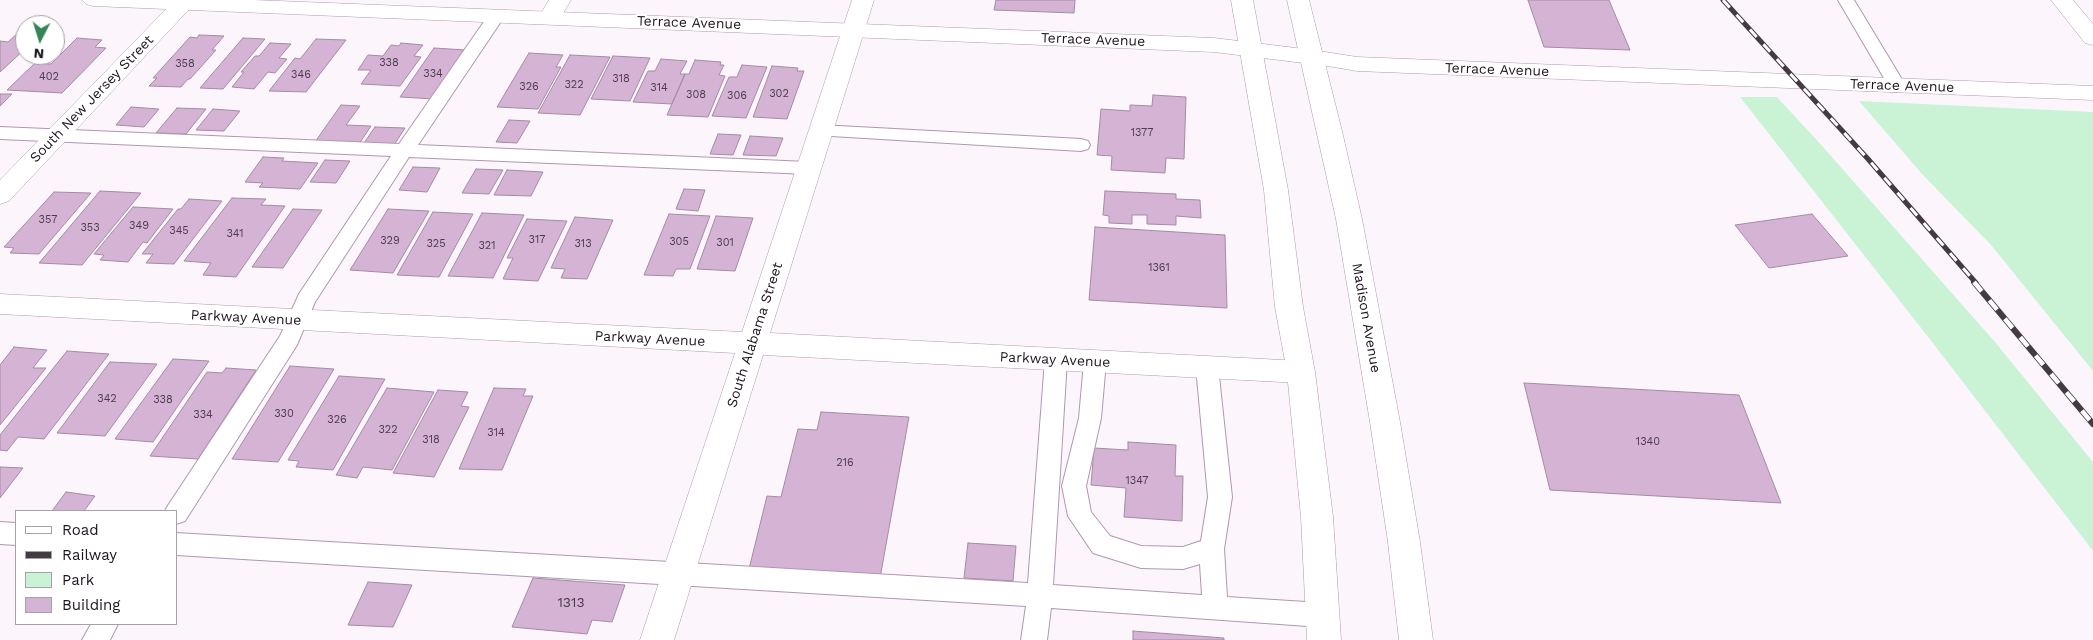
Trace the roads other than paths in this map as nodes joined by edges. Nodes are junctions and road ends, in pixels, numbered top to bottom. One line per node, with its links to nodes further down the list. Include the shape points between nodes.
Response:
1 (93, 0): 7 (street, Terrace Avenue)
2 (863, 0): 11 (street, South Alabama Street)
3 (1242, 0): 13 (street)
4 (1298, 0): 14 (street, Madison Avenue)
5 (1846, 0): 15 (lane)
6 (2062, 0): 12 (street)
7 (184, 3): 8 (street, Terrace Avenue); 19 (street, South New Jersey Street)
8 (255, 3): 10 (street, Terrace Avenue)
9 (555, 9): 10 (street, Terrace Avenue); 11 (street, Terrace Avenue)
10 (496, 17): 21 (lane)
11 (854, 30): 13 (street, Terrace Avenue); 17 (street, South Alabama Street)
12 (2093, 38)
13 (1250, 48): 14 (street, Terrace Avenue); 30 (street, via 1276,190 1289,307)
14 (1312, 57): 15 (street, Terrace Avenue, via 1356,64); 44 (street, Madison Avenue, via 1349,219 1388,441)
15 (1897, 86): 16 (street, Terrace Avenue)
16 (2093, 93)
17 (820, 132): 20 (lane); 22 (street, South Alabama Street)
18 (0, 133): 19 (lane)
19 (56, 136): 21 (lane); 23 (street, South New Jersey Street)
20 (1081, 145)
21 (403, 152): 22 (lane); 25 (lane, via 306,300)
22 (808, 168): 26 (street, South Alabama Street)
23 (0, 195)
24 (0, 304): 25 (street, Parkway Avenue)
25 (297, 320): 26 (street, Parkway Avenue); 31 (lane, via 289,339)
26 (752, 344): 27 (street, Parkway Avenue); 36 (street, South Alabama Street)
27 (1056, 360): 28 (street, Parkway Avenue); 37 (lane)
28 (1095, 362): 29 (street, Parkway Avenue); 35 (lane, via 1090,418 1074,486 1080,516 1102,545 1141,557)
29 (1207, 367): 30 (street, Parkway Avenue); 35 (lane, via 1220,497)
30 (1301, 372): 40 (street, via 1317,517)
31 (178, 511)
32 (0, 532): 33 (lane)
33 (15, 534)
34 (178, 544): 36 (lane)
35 (1213, 561): 38 (lane)
36 (678, 573): 37 (lane); 42 (street, South Alabama Street)
37 (1040, 595): 38 (lane); 43 (lane)
38 (1215, 608): 40 (lane)
39 (104, 625): 41 (lane)
40 (1323, 627)
41 (95, 640)
42 (657, 640)
43 (1034, 640)
44 (1416, 640)

